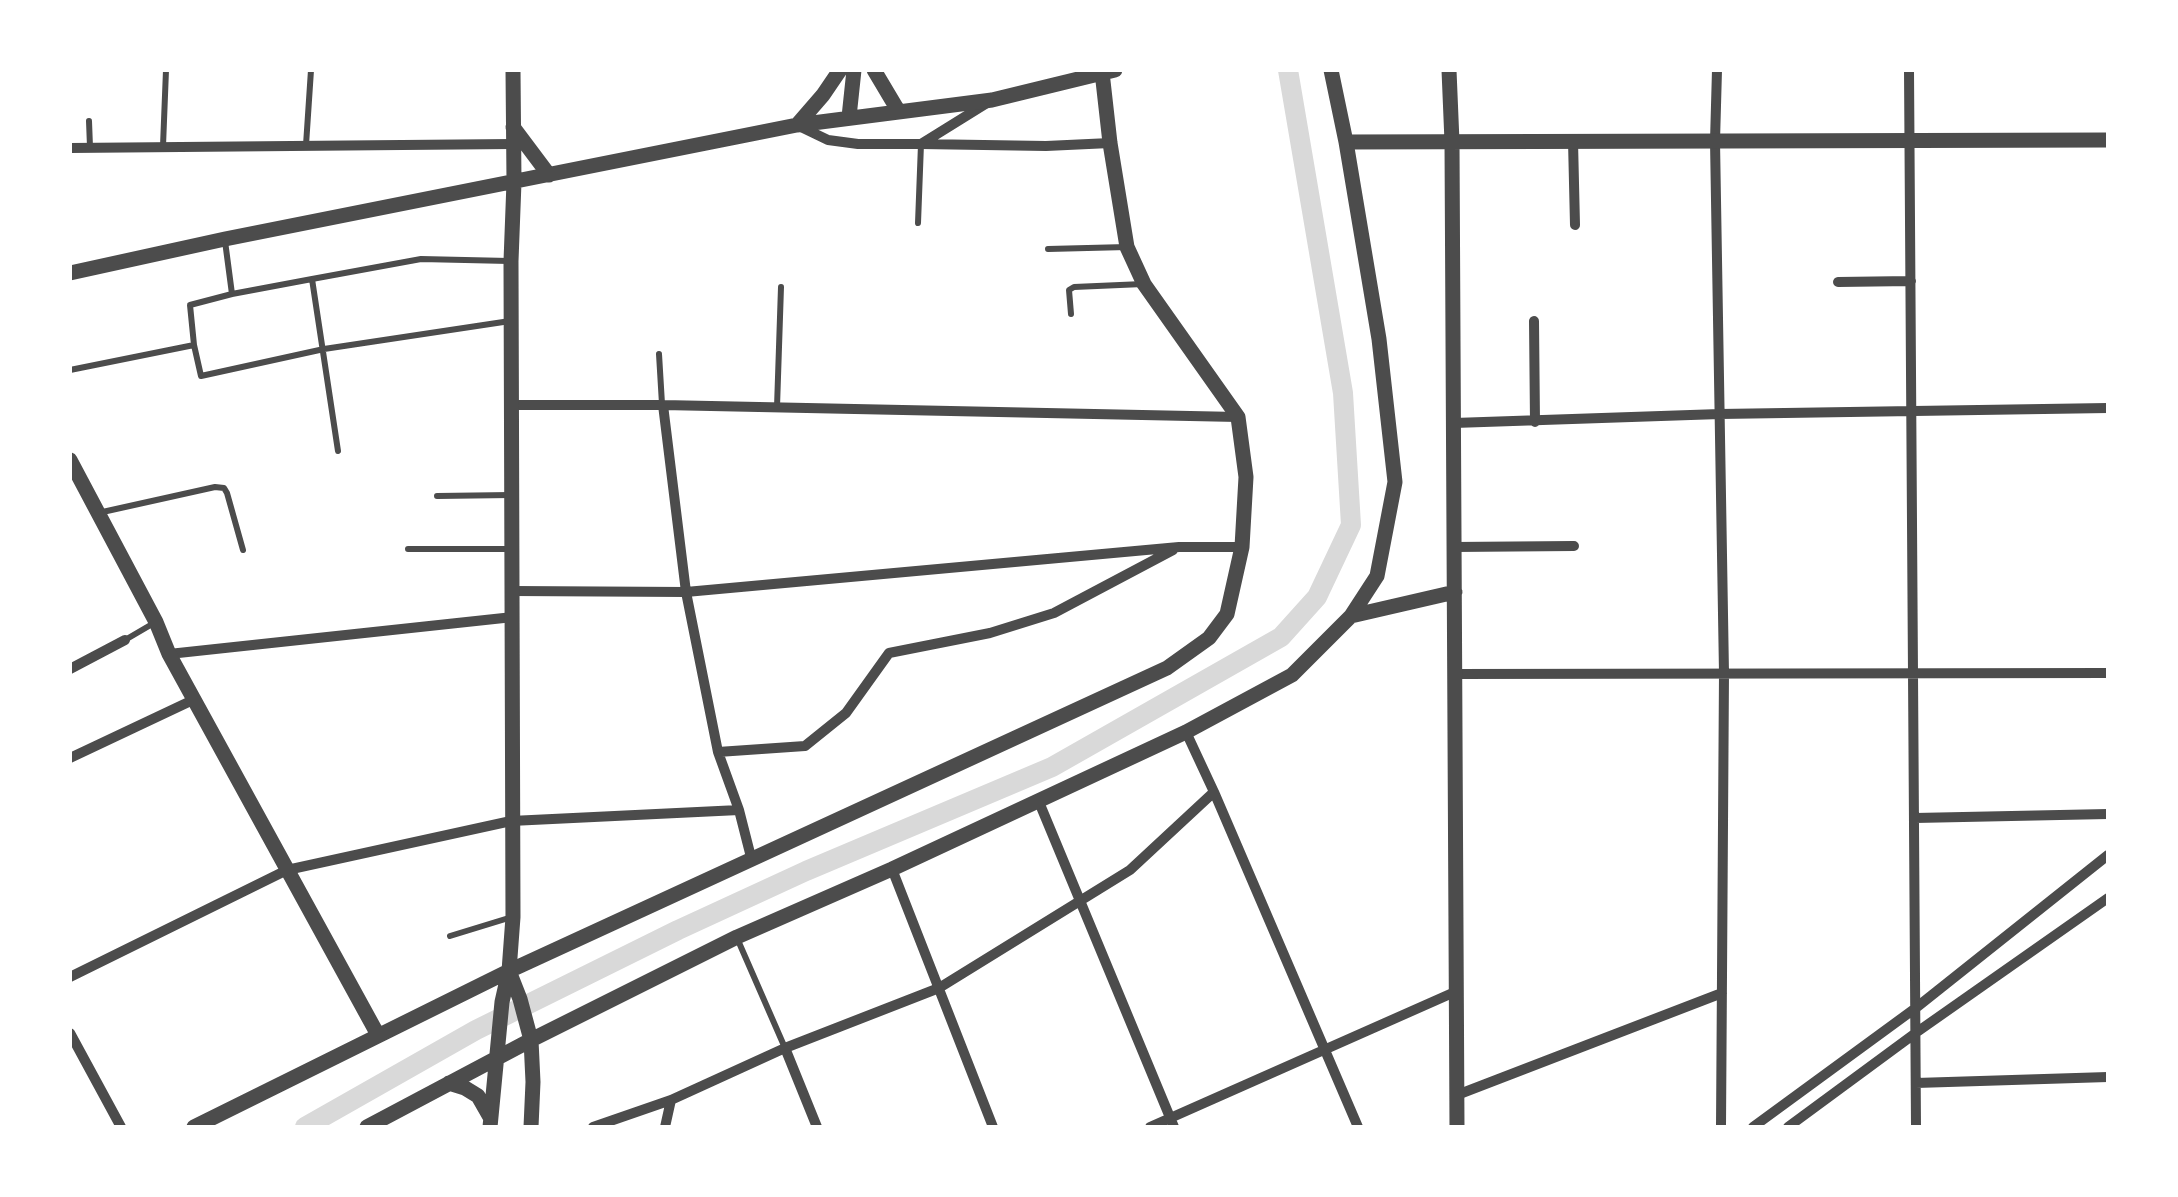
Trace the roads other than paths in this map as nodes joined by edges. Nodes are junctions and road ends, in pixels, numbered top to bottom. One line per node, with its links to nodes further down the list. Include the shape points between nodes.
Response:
1 (166, 70): 29 (lane)
2 (310, 70): 26 (lane)
3 (513, 70): 17 (street)
4 (840, 70): 16 (street)
5 (854, 70): 14 (street)
6 (874, 70): 13 (street)
7 (1331, 70): 22 (street)
8 (1449, 70): 23 (street)
9 (1716, 70): 21 (street)
10 (1909, 70): 18 (street)
11 (1109, 71): 12 (street); 24 (street)
12 (992, 100): 13 (street); 25 (street)
13 (899, 112): 14 (street)
14 (850, 117): 16 (street)
15 (88, 121): 28 (lane)
16 (797, 125): 25 (street, via 828,140); 30 (street)
17 (513, 136): 26 (street); 30 (street); 31 (street)
18 (1910, 140): 19 (street); 21 (street); 40 (street)
19 (2108, 140)
20 (1574, 141): 21 (street); 23 (street); 33 (street)
21 (1715, 141): 57 (street)
22 (1346, 142): 23 (street); 76 (street, via 1395,482 1378,576)
23 (1452, 142): 60 (street)
24 (1110, 143): 25 (street); 35 (street)
25 (921, 144): 32 (lane)
26 (306, 146): 29 (street)
27 (70, 148): 28 (street)
28 (90, 148): 29 (street)
29 (163, 148)
30 (549, 175): 31 (street)
31 (514, 182): 34 (street); 37 (street)
32 (918, 223)
33 (1575, 225)
34 (225, 240): 38 (street); 44 (lane)
35 (1127, 246): 36 (lane); 42 (street)
36 (1048, 249)
37 (510, 261): 39 (lane, via 422,259); 46 (street)
38 (70, 273)
39 (312, 278): 44 (lane); 49 (lane)
40 (1911, 281): 41 (street); 56 (street)
41 (1838, 282)
42 (1144, 284): 45 (lane, via 1074,287); 58 (street)
43 (781, 287): 54 (lane)
44 (232, 294): 48 (lane, via 190,305)
45 (1071, 314)
46 (511, 320): 49 (lane); 52 (street)
47 (1534, 321): 59 (street)
48 (194, 344): 49 (lane, via 200,376); 51 (lane)
49 (324, 349): 61 (lane)
50 (658, 354): 53 (lane)
51 (70, 370)
52 (511, 405): 53 (street); 63 (street)
53 (662, 405): 54 (street); 74 (street)
54 (777, 408): 58 (street)
55 (2108, 408): 56 (street)
56 (1912, 412): 57 (street); 82 (street)
57 (1720, 414): 59 (street); 85 (street)
58 (1238, 416): 68 (street, via 1246,477)
59 (1534, 422): 60 (street)
60 (1454, 423): 69 (street)
61 (338, 451)
62 (70, 460): 65 (street)
63 (512, 495): 64 (lane); 71 (street)
64 (437, 496)
65 (97, 514): 72 (lane, via 224,488); 78 (street)
66 (1574, 546): 69 (street)
67 (1179, 547): 68 (street); 74 (street); 88 (street, via 1054,614 889,653 846,714 805,746)
68 (1242, 547): 97 (street, via 1227,614 1209,638 1168,668)
69 (1454, 547): 75 (street)
70 (408, 549): 71 (lane)
71 (513, 549): 73 (street)
72 (243, 550)
73 (513, 591): 74 (street); 77 (street)
74 (686, 592): 88 (street)
75 (1455, 592): 76 (street); 84 (street)
76 (1351, 616): 87 (street, via 1292,675)
77 (513, 617): 80 (street); 95 (street)
78 (156, 622): 79 (lane); 80 (street)
79 (125, 640): 81 (street)
80 (169, 654): 86 (street)
81 (70, 669)
82 (1914, 673): 83 (street); 85 (street); 94 (street)
83 (2108, 673)
84 (1455, 674): 85 (street); 108 (street)
85 (1724, 674): 109 (street)
86 (195, 699): 89 (street); 99 (street)
87 (1186, 732): 90 (street); 91 (street)
88 (718, 752): 92 (street)
89 (70, 758)
90 (1214, 792): 101 (street, via 1130,870); 116 (street)
91 (1039, 802): 98 (street); 101 (street)
92 (740, 810): 95 (street); 97 (street)
93 (2108, 814): 94 (street)
94 (1915, 818): 110 (street)
95 (511, 821): 99 (street); 102 (street)
96 (2108, 855): 110 (street)
97 (752, 861): 105 (street)
98 (892, 869): 104 (street); 107 (street)
99 (288, 870): 106 (street); 113 (street)
100 (2108, 898): 111 (street)
101 (1080, 900): 107 (street); 123 (street)
102 (514, 916): 103 (lane); 105 (street)
103 (450, 936)
104 (737, 937): 114 (street); 115 (lane)
105 (509, 971): 113 (street); 114 (street); 117 (street)
106 (70, 977)
107 (938, 988): 115 (street); 132 (street)
108 (1457, 991): 116 (street); 121 (street)
109 (1722, 993): 121 (street); 136 (street)
110 (1917, 1007): 111 (street); 137 (street)
111 (1916, 1032): 120 (street); 138 (street)
112 (70, 1033): 125 (street)
113 (378, 1035): 126 (street)
114 (530, 1040): 117 (street); 128 (street)
115 (786, 1048): 122 (street); 131 (street)
116 (1323, 1050): 123 (street); 134 (street)
117 (496, 1058): 119 (street); 124 (street)
118 (2108, 1077): 120 (street)
119 (449, 1083): 124 (street, via 478,1096); 127 (street)
120 (1916, 1084): 139 (street)
121 (1457, 1096): 135 (street)
122 (671, 1100): 129 (street); 130 (street)
123 (1172, 1122): 133 (street)
124 (490, 1123)
125 (121, 1127)
126 (194, 1127)
127 (367, 1127)
128 (531, 1127)
129 (593, 1127)
130 (665, 1127)
131 (817, 1127)
132 (993, 1127)
133 (1150, 1127)
134 (1358, 1127)
135 (1457, 1127)
136 (1721, 1127)
137 (1753, 1127)
138 (1788, 1127)
139 (1916, 1127)

